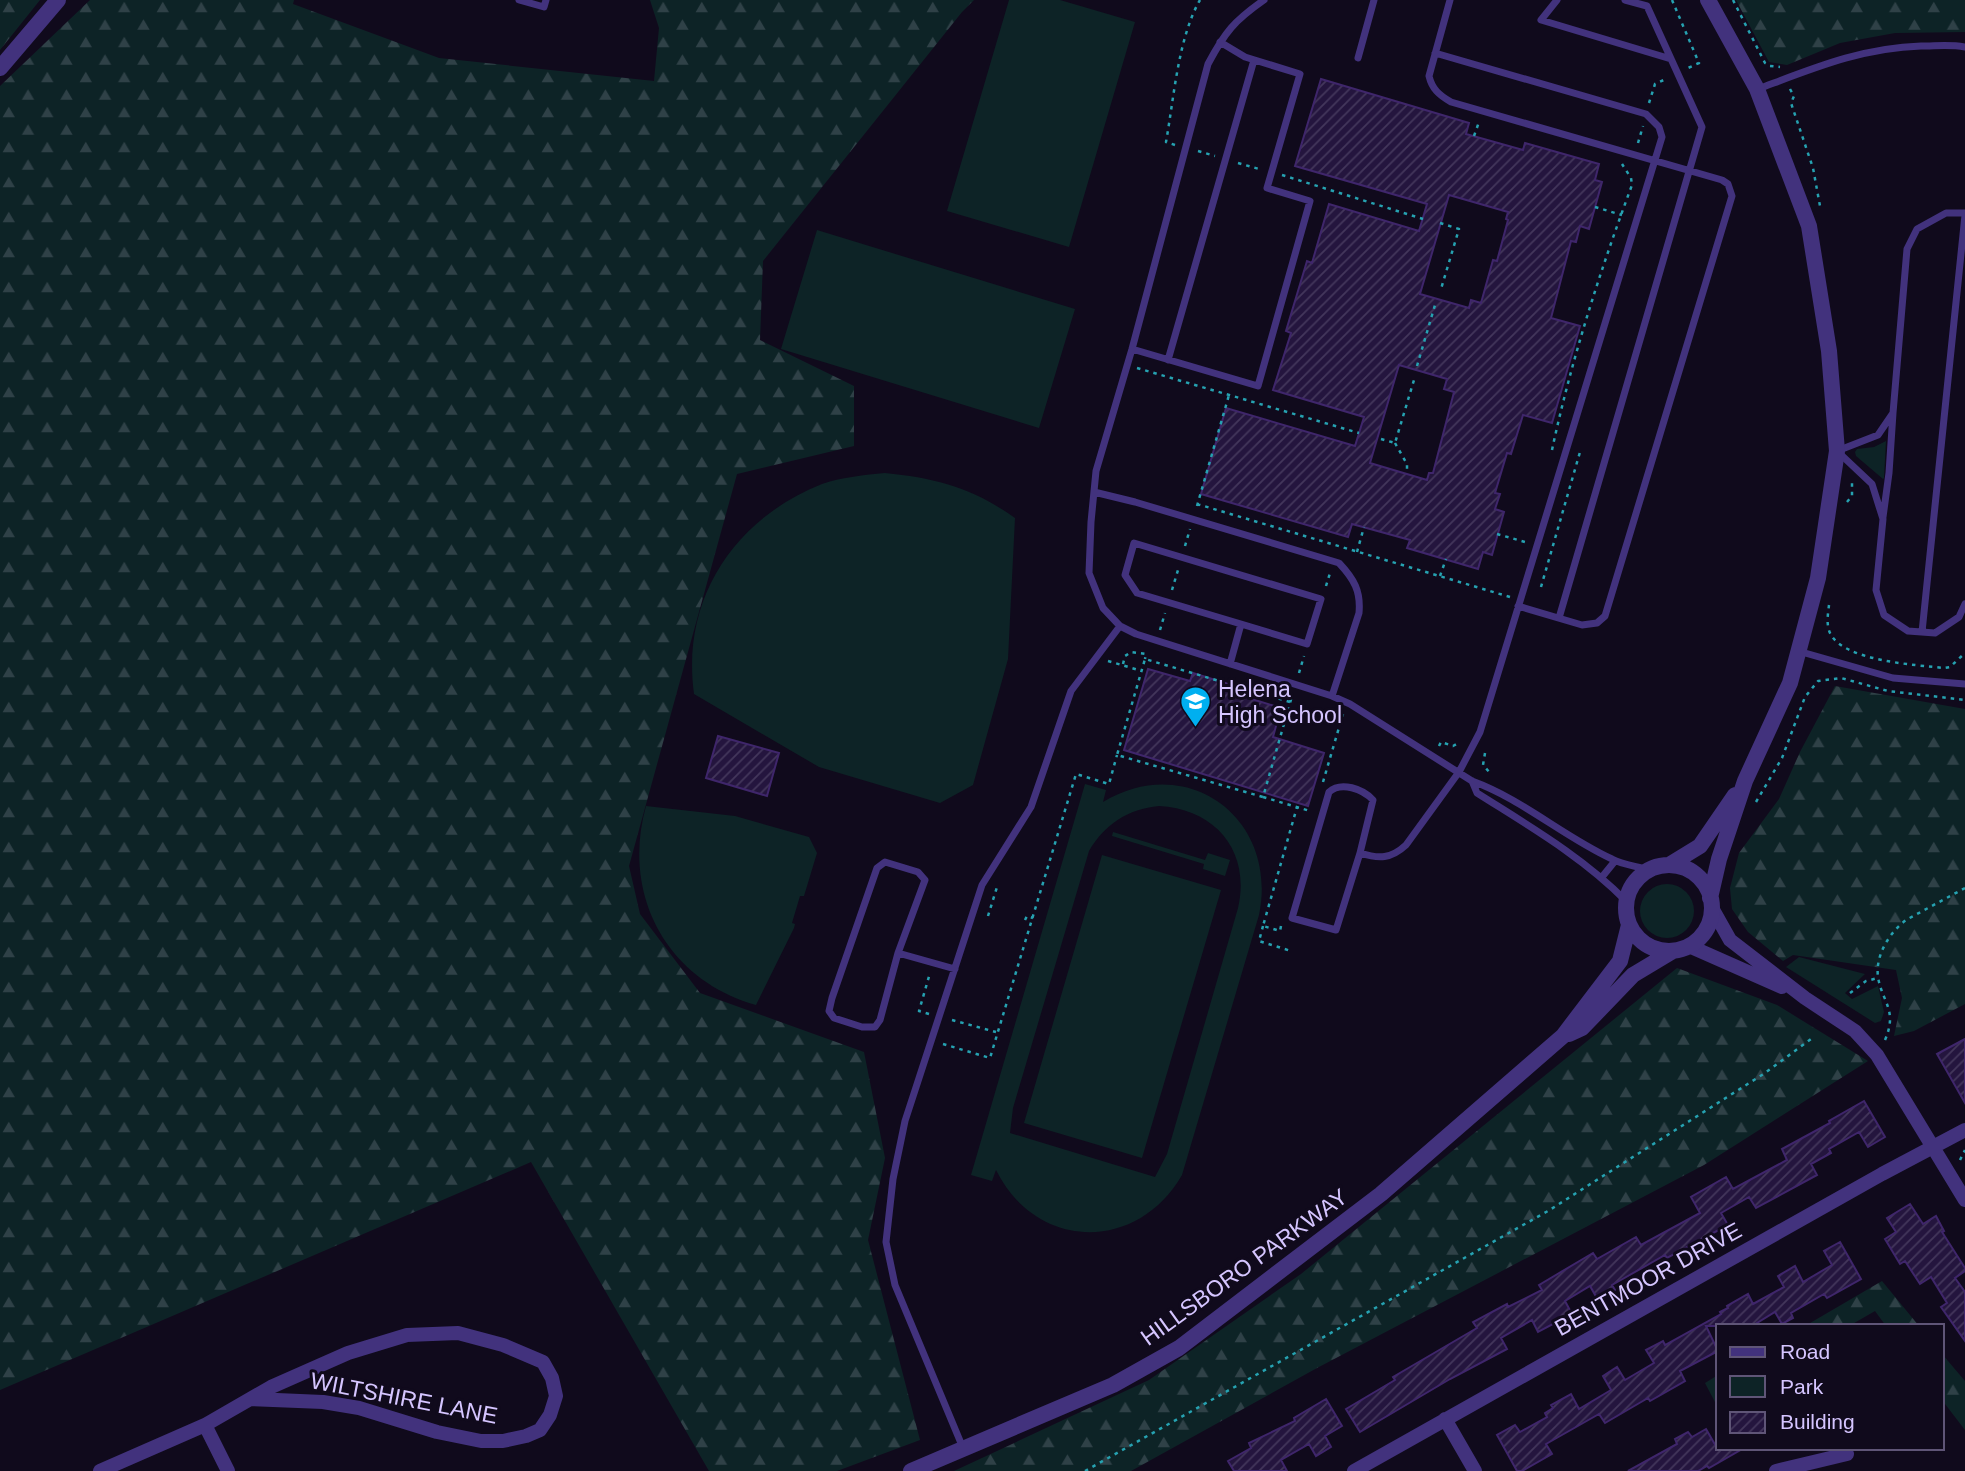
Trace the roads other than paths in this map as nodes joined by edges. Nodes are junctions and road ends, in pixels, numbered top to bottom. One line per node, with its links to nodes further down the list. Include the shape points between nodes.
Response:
1 (58, 0): 16 (street)
2 (519, 0): 3 (lane, via 544,7)
3 (546, 0)
4 (1264, 0): 10 (lane, via 1239,17)
5 (1374, 0): 13 (lane)
6 (1450, 0): 12 (lane)
7 (1557, 0): 14 (lane, via 1541,20)
8 (1625, 0): 14 (lane, via 1647,6)
9 (1708, 0): 17 (street)
10 (1220, 42): 15 (lane); 21 (lane, via 1208,64)
11 (1965, 47): 17 (lane, via 1894,47 1843,57)
12 (1435, 53): 18 (lane, via 1429,76 1432,86 1451,102); 18 (lane, via 1646,114 1662,137)
13 (1359, 58)
14 (1671, 59): 19 (lane, via 1702,127)
15 (1254, 60): 22 (lane); 22 (lane, via 1300,74 1267,188 1310,201 1258,386)
16 (0, 68)
17 (1757, 89): 24 (street, via 1809,226 1829,351)
18 (1654, 161): 19 (lane); 28 (lane)
19 (1690, 171): 29 (lane); 29 (lane, via 1728,184 1729,208 1605,616 1597,623 1582,625)
20 (1965, 214): 23 (lane, via 1946,214 1917,229 1907,249); 32 (lane)
21 (1132, 349): 22 (lane); 25 (lane)
22 (1168, 360)
23 (1893, 413): 24 (lane, via 1878,435); 26 (lane)
24 (1837, 451): 26 (lane, via 1872,484); 33 (street, via 1818,578)
25 (1094, 492): 31 (lane, via 1088,573 1103,608); 36 (lane, via 1339,563 1358,589 1359,614)
26 (1883, 519): 32 (lane, via 1876,590 1884,614 1908,631)
27 (1965, 604): 32 (lane, via 1959,617 1935,634)
28 (1518, 606): 29 (lane); 37 (lane, via 1480,732)
29 (1559, 618)
30 (1241, 624): 30 (lane, via 1307,644 1321,599 1134,544 1125,575 1137,593); 34 (lane)
31 (1120, 626): 34 (lane); 51 (lane, via 1071,691 1031,807 982,885)
32 (1922, 632)
33 (1798, 651): 35 (lane, via 1893,678); 39 (street, via 1790,683)
34 (1230, 664): 36 (lane)
35 (1965, 684)
36 (1332, 696): 37 (lane)
37 (1459, 772): 38 (lane); 40 (lane, via 1397,854 1376,858)
38 (1472, 781): 41 (lane); 44 (lane, via 1477,793)
39 (1745, 781): 42 (street, via 1700,846); 46 (street, via 1719,859)
40 (1360, 853): 40 (lane, via 1373,800 1367,794 1335,787 1329,792 1292,918 1336,930)
41 (1615, 861): 43 (lane); 44 (lane)
42 (1669, 865): 43 (street); 46 (street, via 1695,874)
43 (1649, 870): 45 (street, via 1630,888)
44 (1602, 877): 45 (lane)
45 (1626, 901): 47 (street)
46 (1711, 903): 48 (street, via 1706,930); 52 (street, via 1730,940)
47 (1629, 925): 49 (street, via 1646,945); 53 (street, HILLSBORO PARKWAY, via 1620,961)
48 (1689, 946): 49 (street); 52 (street)
49 (1672, 951): 53 (street, HILLSBORO PARKWAY, via 1633,975 1582,1028)
50 (898, 953): 50 (lane, via 875,1027 834,1018 829,1011 832,998 877,868 885,862 918,872 925,880); 51 (lane)
51 (954, 969): 60 (lane, via 900,1144 886,1242 895,1285)
52 (1805, 998): 55 (street, via 1855,1031 1878,1055)
53 (1563, 1036): 60 (street, HILLSBORO PARKWAY, via 1381,1194 1180,1348 1112,1385)
54 (1965, 1130): 55 (street, BENTMOOR DRIVE)
55 (1933, 1149): 56 (street); 58 (street, BENTMOOR DRIVE)
56 (1965, 1200)
57 (251, 1399): 57 (street, WILTSHIRE LANE, via 379,1342 407,1335 458,1333 542,1362 556,1396 540,1430 503,1441 437,1432 359,1408); 59 (street, WILTSHIRE LANE)
58 (1445, 1419): 65 (street, BENTMOOR DRIVE); 66 (street)
59 (205, 1424): 62 (street, WILTSHIRE LANE); 63 (street)
60 (963, 1448): 64 (street, HILLSBORO PARKWAY)
61 (1847, 1454): 67 (street)
62 (100, 1471)
63 (228, 1471)
64 (911, 1471)
65 (1354, 1471)
66 (1475, 1471)
67 (1776, 1471)

